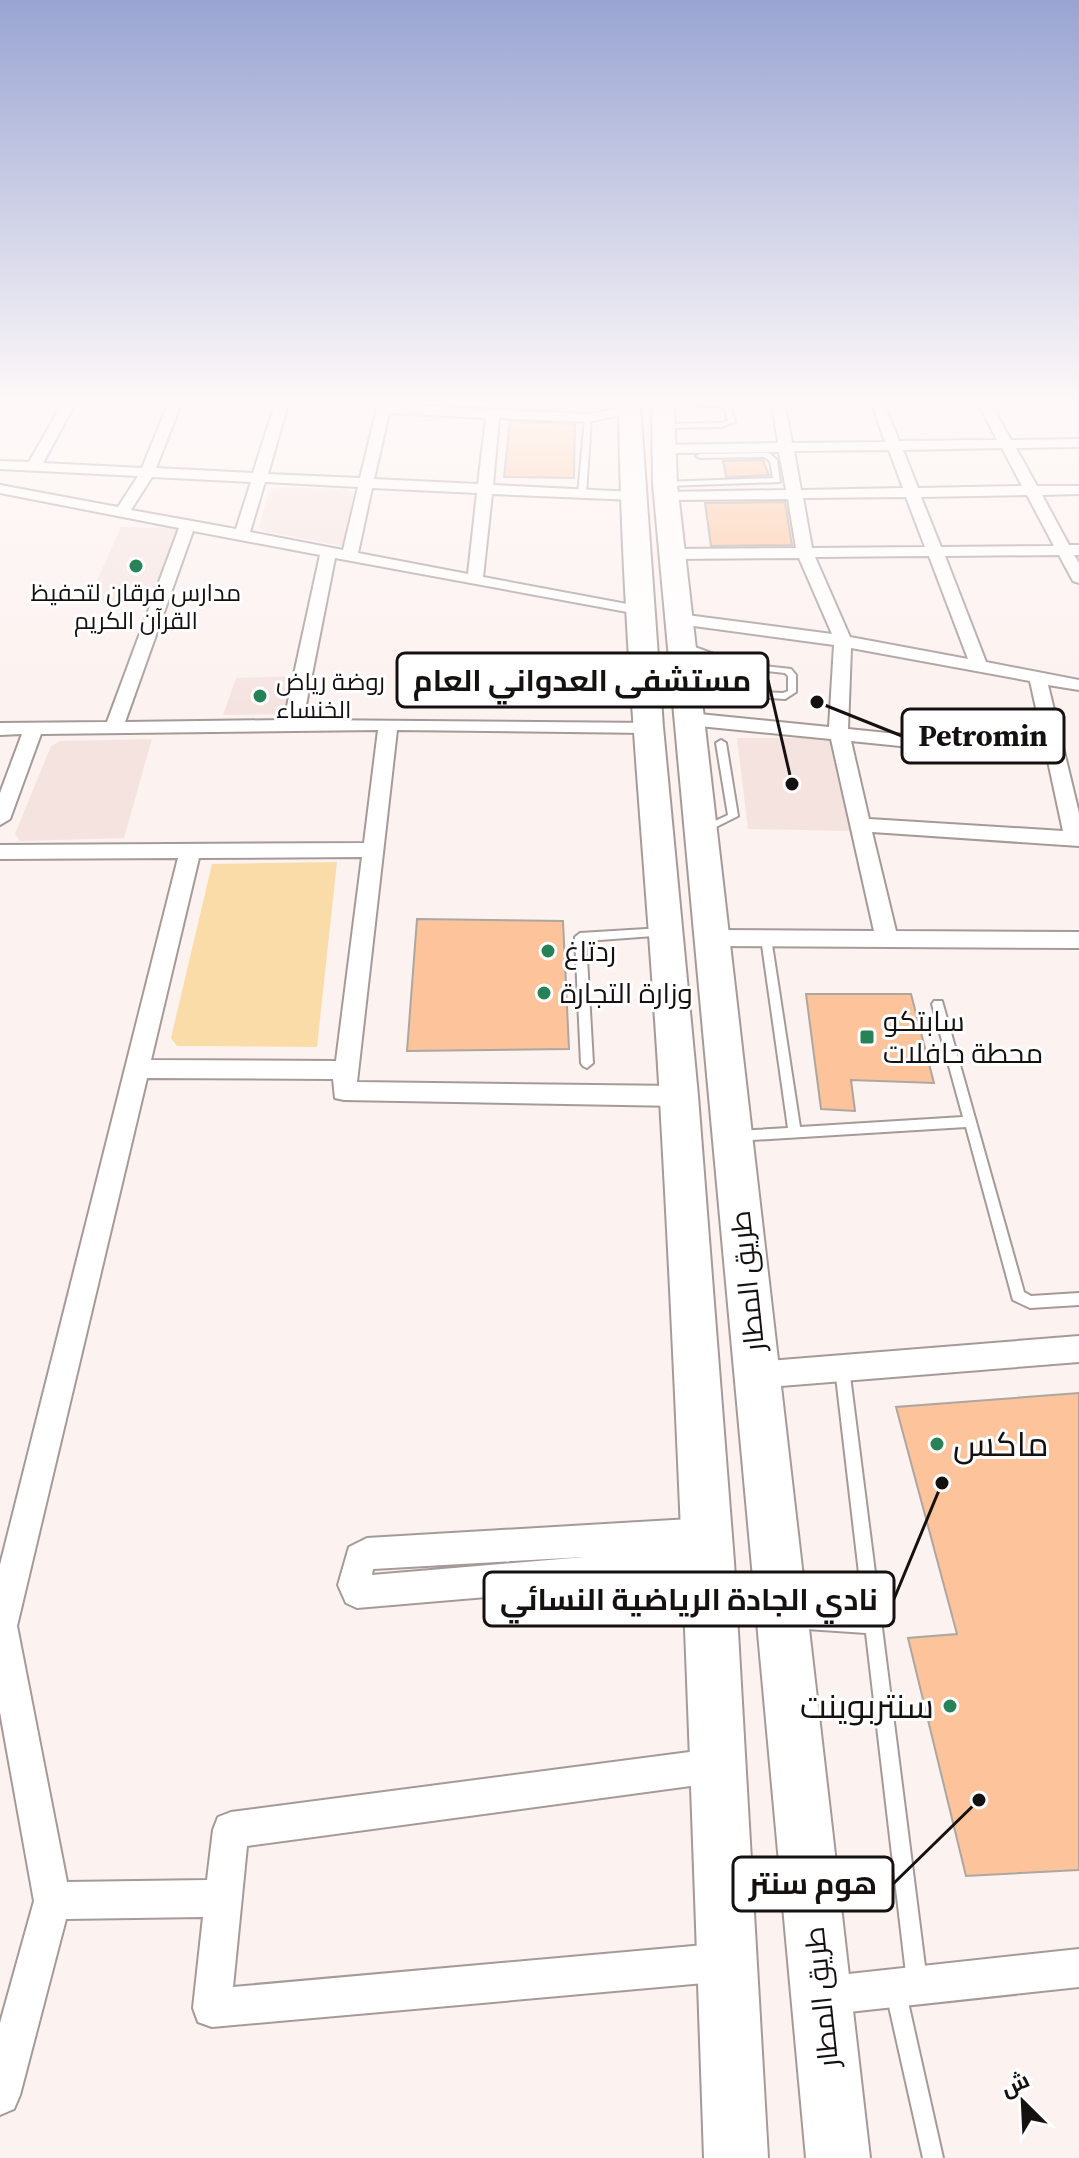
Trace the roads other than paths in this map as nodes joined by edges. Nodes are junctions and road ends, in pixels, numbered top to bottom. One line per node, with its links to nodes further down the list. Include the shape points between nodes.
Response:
1 (76, 505): 11 (street)
2 (127, 505): 11 (street)
3 (250, 505): 13 (street)
4 (362, 505): 19 (street)
5 (482, 505): 21 (street)
6 (665, 505): 22 (main road, طريق المطار)
7 (668, 505): 18 (main road, طريق المطار)
8 (796, 505): 17 (street)
9 (917, 505): 15 (street)
10 (1041, 505): 14 (street)
11 (121, 514): 12 (street)
12 (187, 527): 13 (street); 32 (street)
13 (241, 537): 16 (street)
14 (1072, 550): 15 (street); 20 (street)
15 (935, 552): 17 (street); 25 (street)
16 (328, 553): 19 (street); 31 (street)
17 (805, 553): 18 (street); 23 (street)
18 (672, 554): 22 (main road, طريق المطار)
19 (349, 557): 21 (street)
20 (1079, 578)
21 (475, 580): 22 (street)
22 (668, 626): 23 (street); 24 (lane); 30 (main road, طريق المطار); 33 (main road, طريق المطار)
23 (843, 641): 25 (street); 36 (street)
24 (737, 665): 28 (lane); 28 (lane, via 788,671 792,692)
25 (979, 666): 26 (street)
26 (1038, 678): 27 (street); 37 (street)
27 (1079, 685)
28 (734, 693): 30 (lane)
29 (388, 724): 31 (street); 33 (street); 41 (street)
30 (700, 724): 36 (street); 45 (main road, طريق المطار, via 701,831)
31 (292, 726): 32 (street)
32 (114, 727): 34 (street)
33 (648, 727): 44 (main road, طريق المطار)
34 (34, 728): 35 (street); 38 (street)
35 (0, 729)
36 (840, 733): 37 (street); 39 (street)
37 (1056, 756): 40 (street)
38 (0, 819)
39 (861, 825): 40 (street); 47 (street)
40 (1077, 839)
41 (375, 850): 42 (street); 52 (street)
42 (190, 851): 43 (street); 51 (street)
43 (0, 852)
44 (666, 932): 50 (lane, via 580,937); 53 (main road, طريق المطار)
45 (712, 938): 46 (street); 56 (main road, طريق المطار)
46 (766, 938): 47 (street); 55 (lane)
47 (887, 939): 48 (street)
48 (1079, 940)
49 (938, 1004): 54 (lane)
50 (587, 1063)
51 (137, 1069): 52 (street); 61 (street)
52 (347, 1070): 53 (street, via 344,1091)
53 (679, 1096): 62 (main road, طريق المطار)
54 (969, 1122): 55 (lane); 57 (lane, via 1018,1296 1030,1302)
55 (795, 1133): 56 (lane)
56 (733, 1136): 60 (main road, طريق المطار)
57 (1079, 1299)
58 (1079, 1349): 59 (street)
59 (842, 1368): 60 (street); 66 (lane)
60 (757, 1375): 65 (main road, طريق المطار)
61 (12, 1534): 69 (street, via 1,1626)
62 (708, 1548): 63 (street); 64 (street); 67 (main road, طريق المطار)
63 (450, 1549): 64 (street); 64 (street, via 367,1554 360,1558 354,1585 357,1592)
64 (450, 1584)
65 (781, 1620): 66 (lane); 73 (main road, طريق المطار)
66 (873, 1625): 72 (lane)
67 (720, 1765): 68 (street, via 231,1830); 70 (main road, طريق المطار)
68 (221, 1898): 69 (street); 70 (street, via 212,2008)
69 (52, 1901): 74 (street)
70 (729, 1962): 75 (main road, طريق المطار)
71 (1079, 1968): 72 (street)
72 (906, 1987): 73 (street); 77 (lane)
73 (821, 1996): 76 (main road, طريق المطار)
74 (0, 2094)
75 (736, 2158)
76 (838, 2158)
77 (933, 2158)

